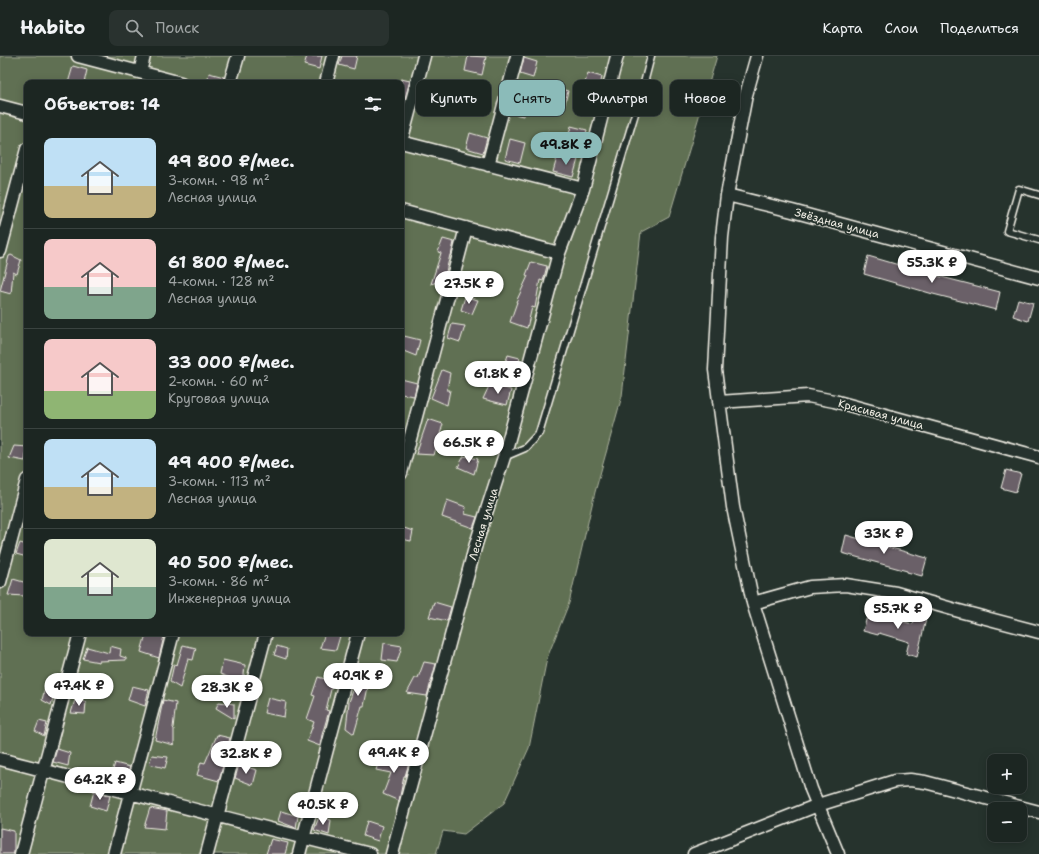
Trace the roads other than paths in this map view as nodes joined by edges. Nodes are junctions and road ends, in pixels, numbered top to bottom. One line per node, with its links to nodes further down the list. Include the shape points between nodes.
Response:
1 (78, 56): 10 (street)
2 (144, 56): 10 (street)
3 (238, 56): 12 (street)
4 (333, 56): 13 (street)
5 (424, 56): 16 (street)
6 (517, 56): 19 (street)
7 (617, 56): 20 (street, Лесная улица)
8 (651, 56): 30 (lane, via 539,433 525,448)
9 (757, 56): 21 (street, via 746,95)
10 (140, 72): 11 (street)
11 (170, 80)
12 (231, 80)
13 (327, 80)
14 (0, 106): 15 (street)
15 (24, 112)
16 (404, 131)
17 (404, 143): 19 (street)
18 (24, 160): 26 (street)
19 (488, 165): 20 (street)
20 (582, 189): 27 (street, Лесная улица)
21 (727, 195): 28 (street, Звёздная улица); 29 (street, via 722,237 715,370)
22 (1039, 195): 25 (lane, via 1019,189 1007,231)
23 (404, 212): 24 (street)
24 (466, 228): 27 (street); 32 (street)
25 (1039, 240)
26 (0, 251)
27 (558, 253): 30 (street, Лесная улица)
28 (1039, 278)
29 (719, 402): 31 (street, Красивая улица, via 808,396); 35 (street, via 733,507)
30 (504, 457): 53 (street, Лесная улица, via 476,544)
31 (1039, 457)
32 (404, 462)
33 (24, 491): 34 (street)
34 (0, 582)
35 (753, 603): 36 (street, via 810,587 846,585 896,593); 44 (street)
36 (1039, 632)
37 (79, 636): 42 (street)
38 (172, 636): 43 (street)
39 (265, 636): 46 (street)
40 (357, 636): 47 (street)
41 (0, 759): 42 (street)
42 (44, 770): 43 (street); 48 (street)
43 (130, 792): 46 (street); 49 (street)
44 (818, 805): 45 (street, via 895,781 910,780); 54 (street); 55 (street)
45 (1039, 812)
46 (218, 816): 47 (street); 50 (street)
47 (303, 838): 51 (street); 52 (street)
48 (21, 854)
49 (114, 854)
50 (207, 854)
51 (299, 854)
52 (370, 854)
53 (392, 854)
54 (694, 854)
55 (838, 854)

